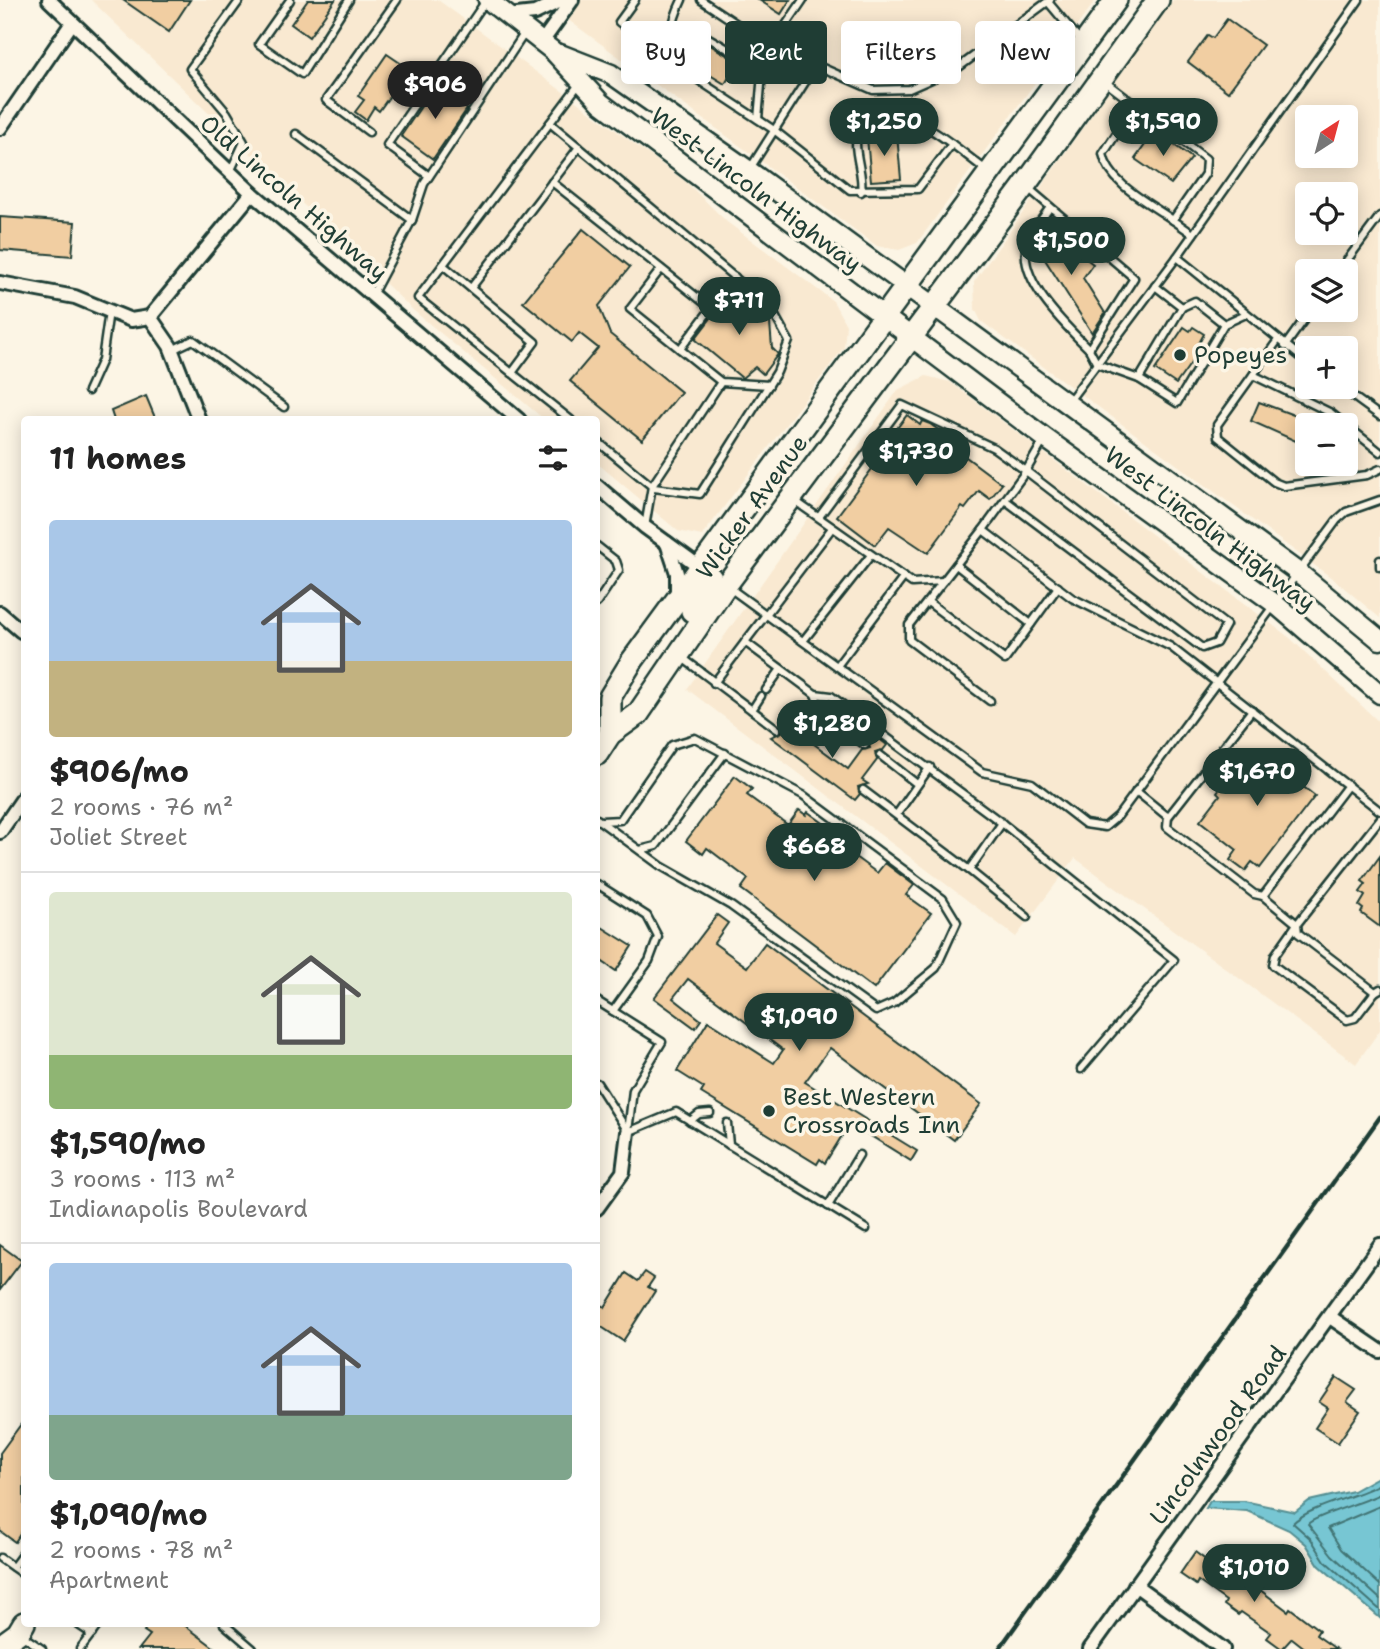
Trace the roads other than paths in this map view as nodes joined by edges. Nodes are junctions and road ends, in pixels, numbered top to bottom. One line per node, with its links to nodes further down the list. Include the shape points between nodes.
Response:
1 (49, 0): 21 (street, Old Lincoln Highway)
2 (240, 0): 42 (lane, via 190,69 227,113 244,142)
3 (290, 0): 4 (lane, via 259,44 302,74)
4 (349, 0)
5 (397, 0): 37 (lane, via 326,100)
6 (487, 0): 17 (main road); 44 (lane, via 387,145)
7 (562, 0): 17 (street, via 535,13)
8 (572, 0): 26 (street)
9 (635, 0): 22 (lane)
10 (682, 0): 18 (lane)
11 (701, 0): 19 (lane)
12 (803, 0): 20 (lane)
13 (1116, 0): 25 (highway, Wicker Avenue)
14 (1157, 0): 28 (highway, Wicker Avenue)
15 (1359, 0): 53 (lane)
16 (1049, 1): 25 (lane); 27 (lane, via 959,67 909,89 873,90)
17 (508, 16): 23 (main road)
18 (673, 21)
19 (735, 21)
20 (789, 21)
21 (72, 23): 35 (street); 42 (street, Old Lincoln Highway)
22 (621, 24)
23 (527, 30): 26 (main road); 44 (lane)
24 (711, 39): 33 (lane, via 757,66 762,74)
25 (1084, 45): 43 (highway, Wicker Avenue)
26 (547, 47): 29 (main road, West Lincoln Highway); 41 (main road, West Lincoln Highway, via 611,74)
27 (827, 70)
28 (1102, 80): 32 (lane); 46 (highway, Wicker Avenue)
29 (582, 82): 34 (lane); 69 (main road, West Lincoln Highway, via 601,103)
30 (705, 84): 33 (lane)
31 (804, 84): 36 (lane)
32 (1135, 105): 52 (lane, via 1103,153 1105,162 1113,176); 52 (lane, via 1206,159 1205,174)
33 (758, 119): 36 (lane)
34 (550, 123): 40 (lane); 56 (lane)
35 (0, 128)
36 (774, 130): 41 (lane); 47 (lane, via 850,190)
37 (369, 132)
38 (296, 134): 51 (lane)
39 (952, 144): 43 (lane); 47 (lane, via 918,188); 47 (lane, via 916,120 877,112 860,128 857,141)
40 (579, 147): 45 (lane); 58 (lane)
41 (748, 170): 60 (main road, West Lincoln Highway)
42 (230, 172): 48 (street, Old Lincoln Highway)
43 (990, 173): 60 (highway, Wicker Avenue)
44 (429, 176): 51 (lane)
45 (552, 182): 57 (lane); 62 (lane)
46 (1026, 185): 49 (lane); 64 (highway, Wicker Avenue)
47 (861, 192)
48 (252, 193): 63 (street, Old Lincoln Highway); 70 (street)
49 (1050, 207): 77 (lane, via 1026,245 1031,276 1052,314); 77 (lane, via 1134,278)
50 (1380, 215): 55 (lane)
51 (412, 220): 63 (lane)
52 (1173, 220): 53 (lane)
53 (1193, 234): 54 (lane)
54 (1177, 257): 61 (lane); 68 (lane)
55 (1348, 259)
56 (443, 265): 62 (lane); 81 (lane, via 418,298)
57 (661, 269): 66 (lane); 76 (lane, via 630,309)
58 (735, 277): 66 (lane); 85 (lane, via 770,307 789,341)
59 (0, 283): 67 (street, via 75,297)
60 (906, 286): 64 (main road, West Lincoln Highway); 69 (highway, Wicker Avenue)
61 (1156, 286): 65 (lane); 80 (lane)
62 (471, 288): 81 (lane, via 536,342)
63 (372, 295): 91 (street, Old Lincoln Highway)
64 (934, 307): 73 (highway, Wicker Avenue); 88 (main road, West Lincoln Highway)
65 (1182, 307): 72 (lane, via 1195,300); 83 (lane)
66 (712, 309): 76 (lane)
67 (110, 311): 70 (street, via 131,320); 86 (lane, via 102,360)
68 (1246, 314): 72 (lane); 74 (lane)
69 (883, 316): 73 (main road, West Lincoln Highway); 113 (highway, Wicker Avenue)
70 (150, 317): 78 (street)
71 (1302, 322): 75 (lane)
72 (1224, 324): 83 (lane, via 1177,404)
73 (912, 338): 94 (main road, West Lincoln Highway); 101 (highway, Wicker Avenue)
74 (1278, 340): 75 (lane); 82 (lane)
75 (1285, 346): 79 (lane)
76 (680, 349): 84 (lane)
77 (1089, 349): 80 (lane)
78 (172, 350): 89 (lane, via 193,340); 90 (street)
79 (1295, 353)
80 (1097, 364): 83 (lane); 88 (lane)
81 (512, 373): 92 (lane)
82 (1253, 375): 96 (lane, via 1331,413); 97 (lane, via 1215,432 1273,482 1298,485)
83 (1139, 379)
84 (720, 382): 85 (lane); 99 (lane)
85 (769, 385): 99 (lane, via 700,494)
86 (88, 391)
87 (1357, 399): 93 (lane)
88 (1066, 405): 115 (main road, West Lincoln Highway)
89 (284, 407)
90 (197, 416)
91 (514, 416)
92 (566, 416)
93 (1380, 416)
94 (1045, 438): 98 (lane); 123 (main road, West Lincoln Highway)
95 (600, 443): 99 (lane)
96 (1380, 452)
97 (1380, 469)
98 (1026, 471): 102 (lane); 102 (lane, via 1226,625 1216,643 1202,648); 104 (lane, via 994,448 902,405)
99 (652, 486): 105 (lane)
100 (600, 489): 105 (street)
101 (790, 499): 104 (lane); 118 (highway, Wicker Avenue)
102 (1005, 500): 107 (lane)
103 (1380, 500): 115 (lane, via 1346,512)
104 (819, 517): 106 (lane)
105 (645, 527): 108 (street)
106 (832, 528): 110 (lane); 125 (lane)
107 (983, 530): 112 (lane); 119 (lane)
108 (667, 543): 113 (street); 121 (street, via 677,573)
109 (600, 548): 120 (lane, via 619,570)
110 (871, 555): 116 (lane); 129 (lane)
111 (1380, 560): 114 (lane)
112 (956, 565): 117 (lane); 126 (lane)
113 (700, 567): 121 (highway, Wicker Avenue); 131 (highway, via 710,578 672,641)
114 (1380, 567)
115 (1298, 573): 123 (lane); 128 (main road, West Lincoln Highway)
116 (904, 577): 117 (lane, via 912,583); 132 (lane)
117 (943, 581): 122 (lane)
118 (726, 585): 125 (lane); 131 (highway, Wicker Avenue)
119 (1058, 587): 126 (lane); 134 (lane, via 1171,648)
120 (600, 598)
121 (678, 599): 142 (highway, Wicker Avenue, via 610,697)
122 (928, 602): 126 (lane, via 1005,660); 138 (lane, via 909,625 909,640)
123 (1274, 603): 134 (lane); 137 (main road, West Lincoln Highway)
124 (0, 613): 127 (street)
125 (765, 614): 129 (lane); 130 (lane)
126 (1031, 624)
127 (21, 630)
128 (1380, 640)
129 (803, 641): 132 (lane)
130 (745, 642): 133 (lane); 135 (lane)
131 (678, 655): 135 (lane); 142 (highway, Wicker Avenue, via 638,714)
132 (837, 666): 151 (lane, via 982,772 1032,783 1085,824 1105,827)
133 (781, 669): 136 (lane); 139 (lane)
134 (1216, 682): 140 (lane); 151 (lane)
135 (714, 683): 139 (lane)
136 (815, 694): 143 (lane, via 822,713); 147 (lane, via 831,696)
137 (1380, 694)
138 (990, 701)
139 (752, 710): 141 (lane)
140 (1252, 710): 149 (lane); 155 (lane)
141 (777, 729)
142 (607, 732): 144 (highway, Wicker Avenue)
143 (866, 745)
144 (600, 747)
145 (725, 752): 157 (lane, via 695,738 672,745 620,820); 161 (lane, via 656,846); 161 (lane, via 803,794 943,899 957,922 936,968 894,1003 876,1011 731,906)
146 (880, 755): 148 (lane)
147 (930, 767): 148 (lane); 159 (lane)
148 (917, 784): 154 (lane)
149 (1348, 786): 153 (lane); 164 (lane)
150 (863, 790): 154 (lane)
151 (1136, 791): 155 (lane)
152 (21, 801): 160 (street)
153 (1380, 811)
154 (897, 814): 162 (lane)
155 (1168, 817): 164 (lane, via 1167,827)
156 (1380, 819): 166 (lane)
157 (600, 820)
158 (600, 821): 161 (lane)
159 (1002, 823): 162 (lane); 170 (lane, via 1174,960)
160 (0, 832)
161 (640, 850)
162 (969, 870): 165 (lane)
163 (600, 886): 169 (lane, via 647,916 658,937 649,961)
164 (1263, 896): 166 (lane)
165 (1027, 917)
166 (1297, 924): 167 (lane, via 1298,933); 167 (lane, via 1273,965 1347,1020 1355,1018)
167 (1378, 990)
168 (600, 1003): 169 (lane)
169 (613, 1011): 175 (lane, via 662,1042 633,1090)
170 (1081, 1069)
171 (600, 1088): 175 (lane)
172 (710, 1113): 173 (lane)
173 (691, 1121): 175 (lane, via 676,1112); 176 (lane)
174 (727, 1123): 176 (lane)
175 (628, 1132): 178 (street, via 623,1172)
176 (729, 1145): 179 (lane)
177 (859, 1155): 179 (lane)
178 (600, 1204)
179 (828, 1206): 180 (lane)
180 (866, 1228)
181 (1380, 1245): 182 (street, Lincolnwood Road)
182 (1330, 1317): 183 (street); 188 (street, Lincolnwood Road)
183 (1380, 1351)
184 (21, 1556): 186 (lane)
185 (0, 1558): 186 (lane)
186 (13, 1567): 187 (lane)
187 (21, 1573)
188 (1135, 1585): 198 (street, Lincolnwood Road); 199 (street)
189 (82, 1627): 192 (lane)
190 (97, 1627): 192 (lane)
191 (227, 1627): 197 (lane)
192 (92, 1634): 196 (lane)
193 (20, 1635): 194 (highway); 195 (lane)
194 (0, 1646)
195 (42, 1649)
196 (80, 1649)
197 (253, 1649)
198 (1090, 1649)
199 (1223, 1649)

